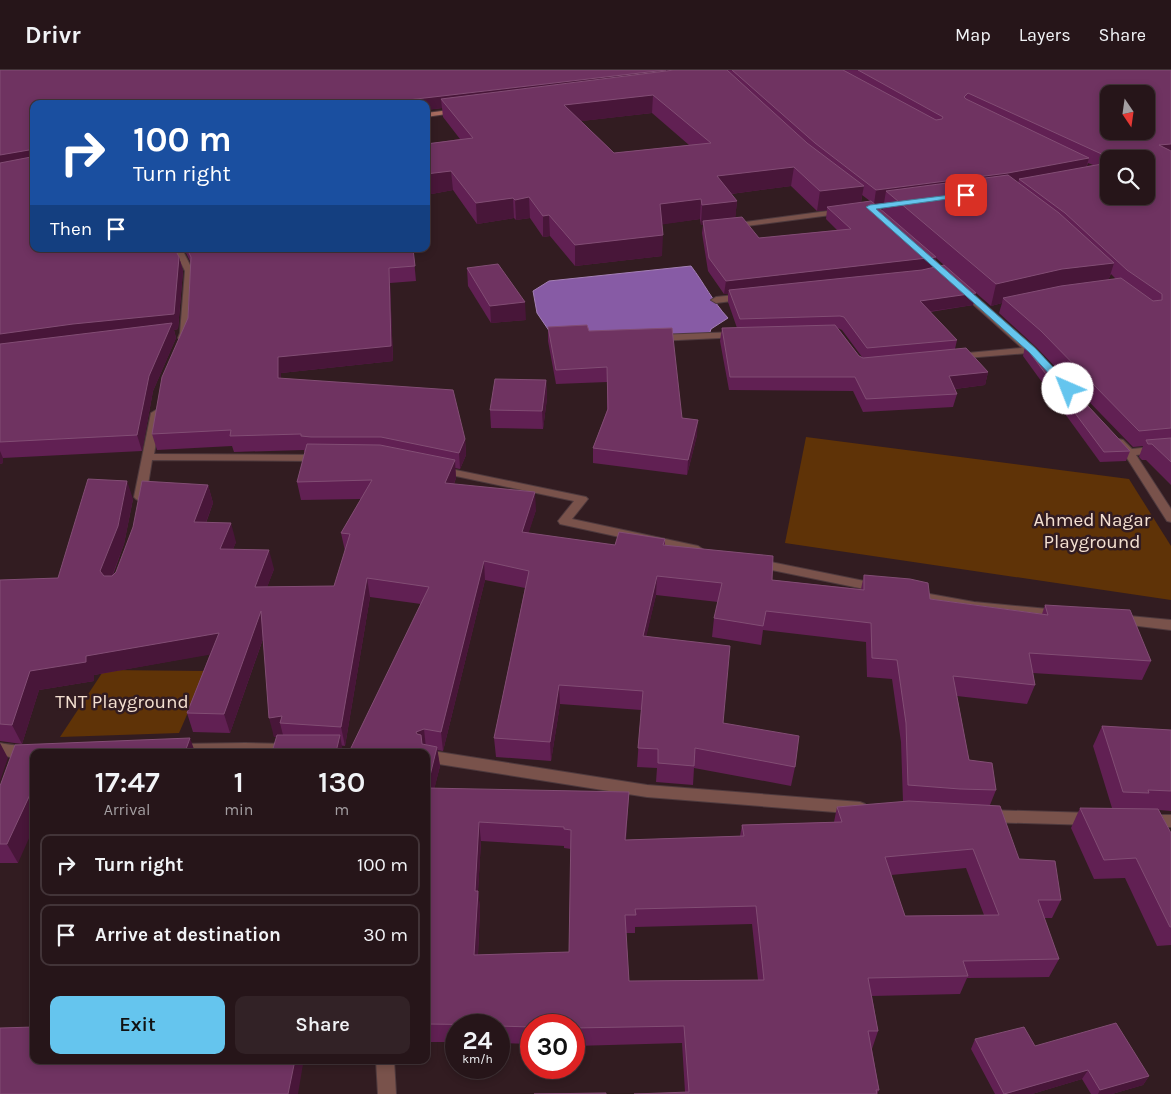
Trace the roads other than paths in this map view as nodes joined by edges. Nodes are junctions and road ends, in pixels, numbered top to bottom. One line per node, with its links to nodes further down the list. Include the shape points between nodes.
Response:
1 (462, 110): 2 (street)
2 (430, 114)
3 (850, 210): 4 (street)
4 (724, 227)
5 (914, 246): 7 (street)
6 (180, 252): 13 (street, via 189,271)
7 (944, 272): 8 (street); 14 (street, via 991,310)
8 (927, 275)
9 (754, 296): 10 (street)
10 (716, 300)
11 (747, 335): 12 (street)
12 (649, 339)
13 (178, 350)
14 (1032, 350): 15 (street); 16 (street)
15 (947, 358)
16 (1045, 364)
17 (158, 401): 21 (street)
18 (1110, 432): 20 (street)
19 (1171, 448): 20 (street)
20 (1129, 453): 25 (street)
21 (147, 457): 22 (street); 24 (street)
22 (334, 458)
23 (431, 468): 26 (street, via 582,499 564,521)
24 (138, 508)
25 (1171, 518)
26 (707, 553)
27 (746, 561): 28 (street, via 974,606)
28 (1072, 616)
29 (1102, 618): 30 (street)
30 (1171, 625)
31 (0, 749): 32 (street)
32 (27, 753): 34 (street)
33 (430, 757): 35 (street, via 647,791)
34 (13, 771)
35 (874, 809)
36 (973, 816): 37 (street)
37 (1112, 820)
38 (1131, 820): 39 (street)
39 (1171, 821)
40 (385, 1064): 41 (street)
41 (387, 1094)

